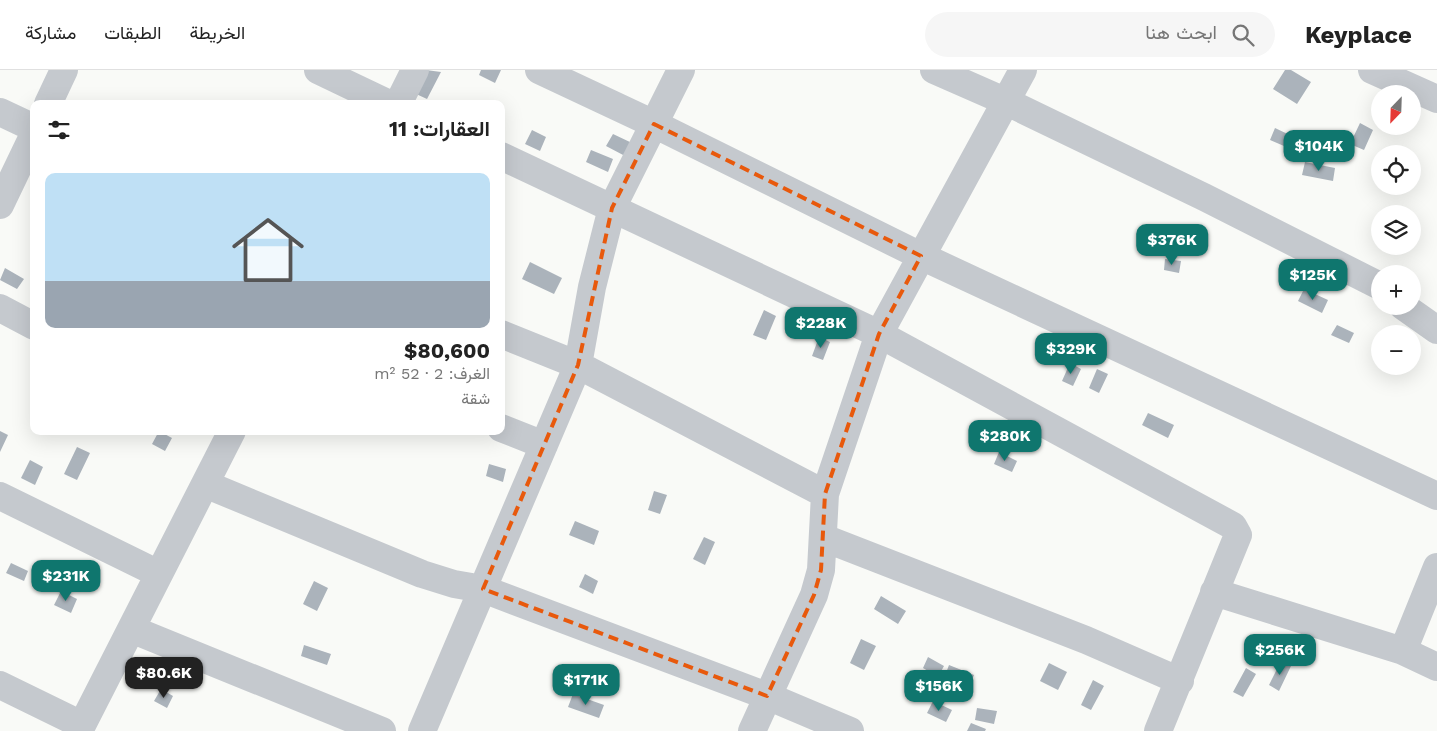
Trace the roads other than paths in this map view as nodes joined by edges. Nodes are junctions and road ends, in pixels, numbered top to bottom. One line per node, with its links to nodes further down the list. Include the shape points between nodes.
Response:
1 (64, 70): 10 (street)
2 (318, 70): 11 (street)
3 (415, 70): 12 (street)
4 (539, 70): 15 (street)
5 (681, 70): 15 (street)
6 (934, 70): 13 (street)
7 (1023, 70): 13 (street)
8 (1372, 70): 9 (street)
9 (1437, 99)
10 (50, 100)
11 (381, 100)
12 (400, 100)
13 (1007, 102): 21 (street); 22 (street)
14 (0, 112): 16 (street)
15 (654, 124): 20 (street); 21 (street)
16 (30, 126)
17 (30, 142): 19 (street)
18 (505, 158): 20 (street)
19 (0, 205)
20 (612, 208): 27 (street); 29 (street, via 592,287)
21 (921, 256): 27 (street); 36 (street)
22 (1371, 281)
23 (0, 308): 25 (street)
24 (1416, 315): 26 (street)
25 (30, 324)
26 (1437, 330)
27 (879, 334): 34 (street); 41 (street, via 1233,526 1238,535)
28 (505, 336): 29 (street)
29 (578, 365): 32 (street); 34 (street)
30 (505, 430): 32 (street)
31 (230, 435): 33 (street)
32 (544, 445): 40 (street)
33 (204, 484): 39 (street); 40 (street, via 422,574)
34 (825, 494): 37 (street)
35 (0, 496): 39 (street)
36 (1437, 496)
37 (824, 538): 45 (street, via 1086,640); 47 (street, via 821,570 814,595)
38 (1437, 567): 43 (street)
39 (159, 574): 42 (street)
40 (483, 589): 47 (street); 50 (street)
41 (1214, 592): 43 (street); 45 (street)
42 (131, 629): 48 (street); 49 (street)
43 (1403, 652): 44 (street)
44 (1437, 667)
45 (1180, 681): 53 (street)
46 (0, 685): 48 (street)
47 (767, 696): 51 (street); 52 (street)
48 (80, 728)
49 (382, 731)
50 (422, 731)
51 (752, 731)
52 (850, 731)
53 (1158, 731)

